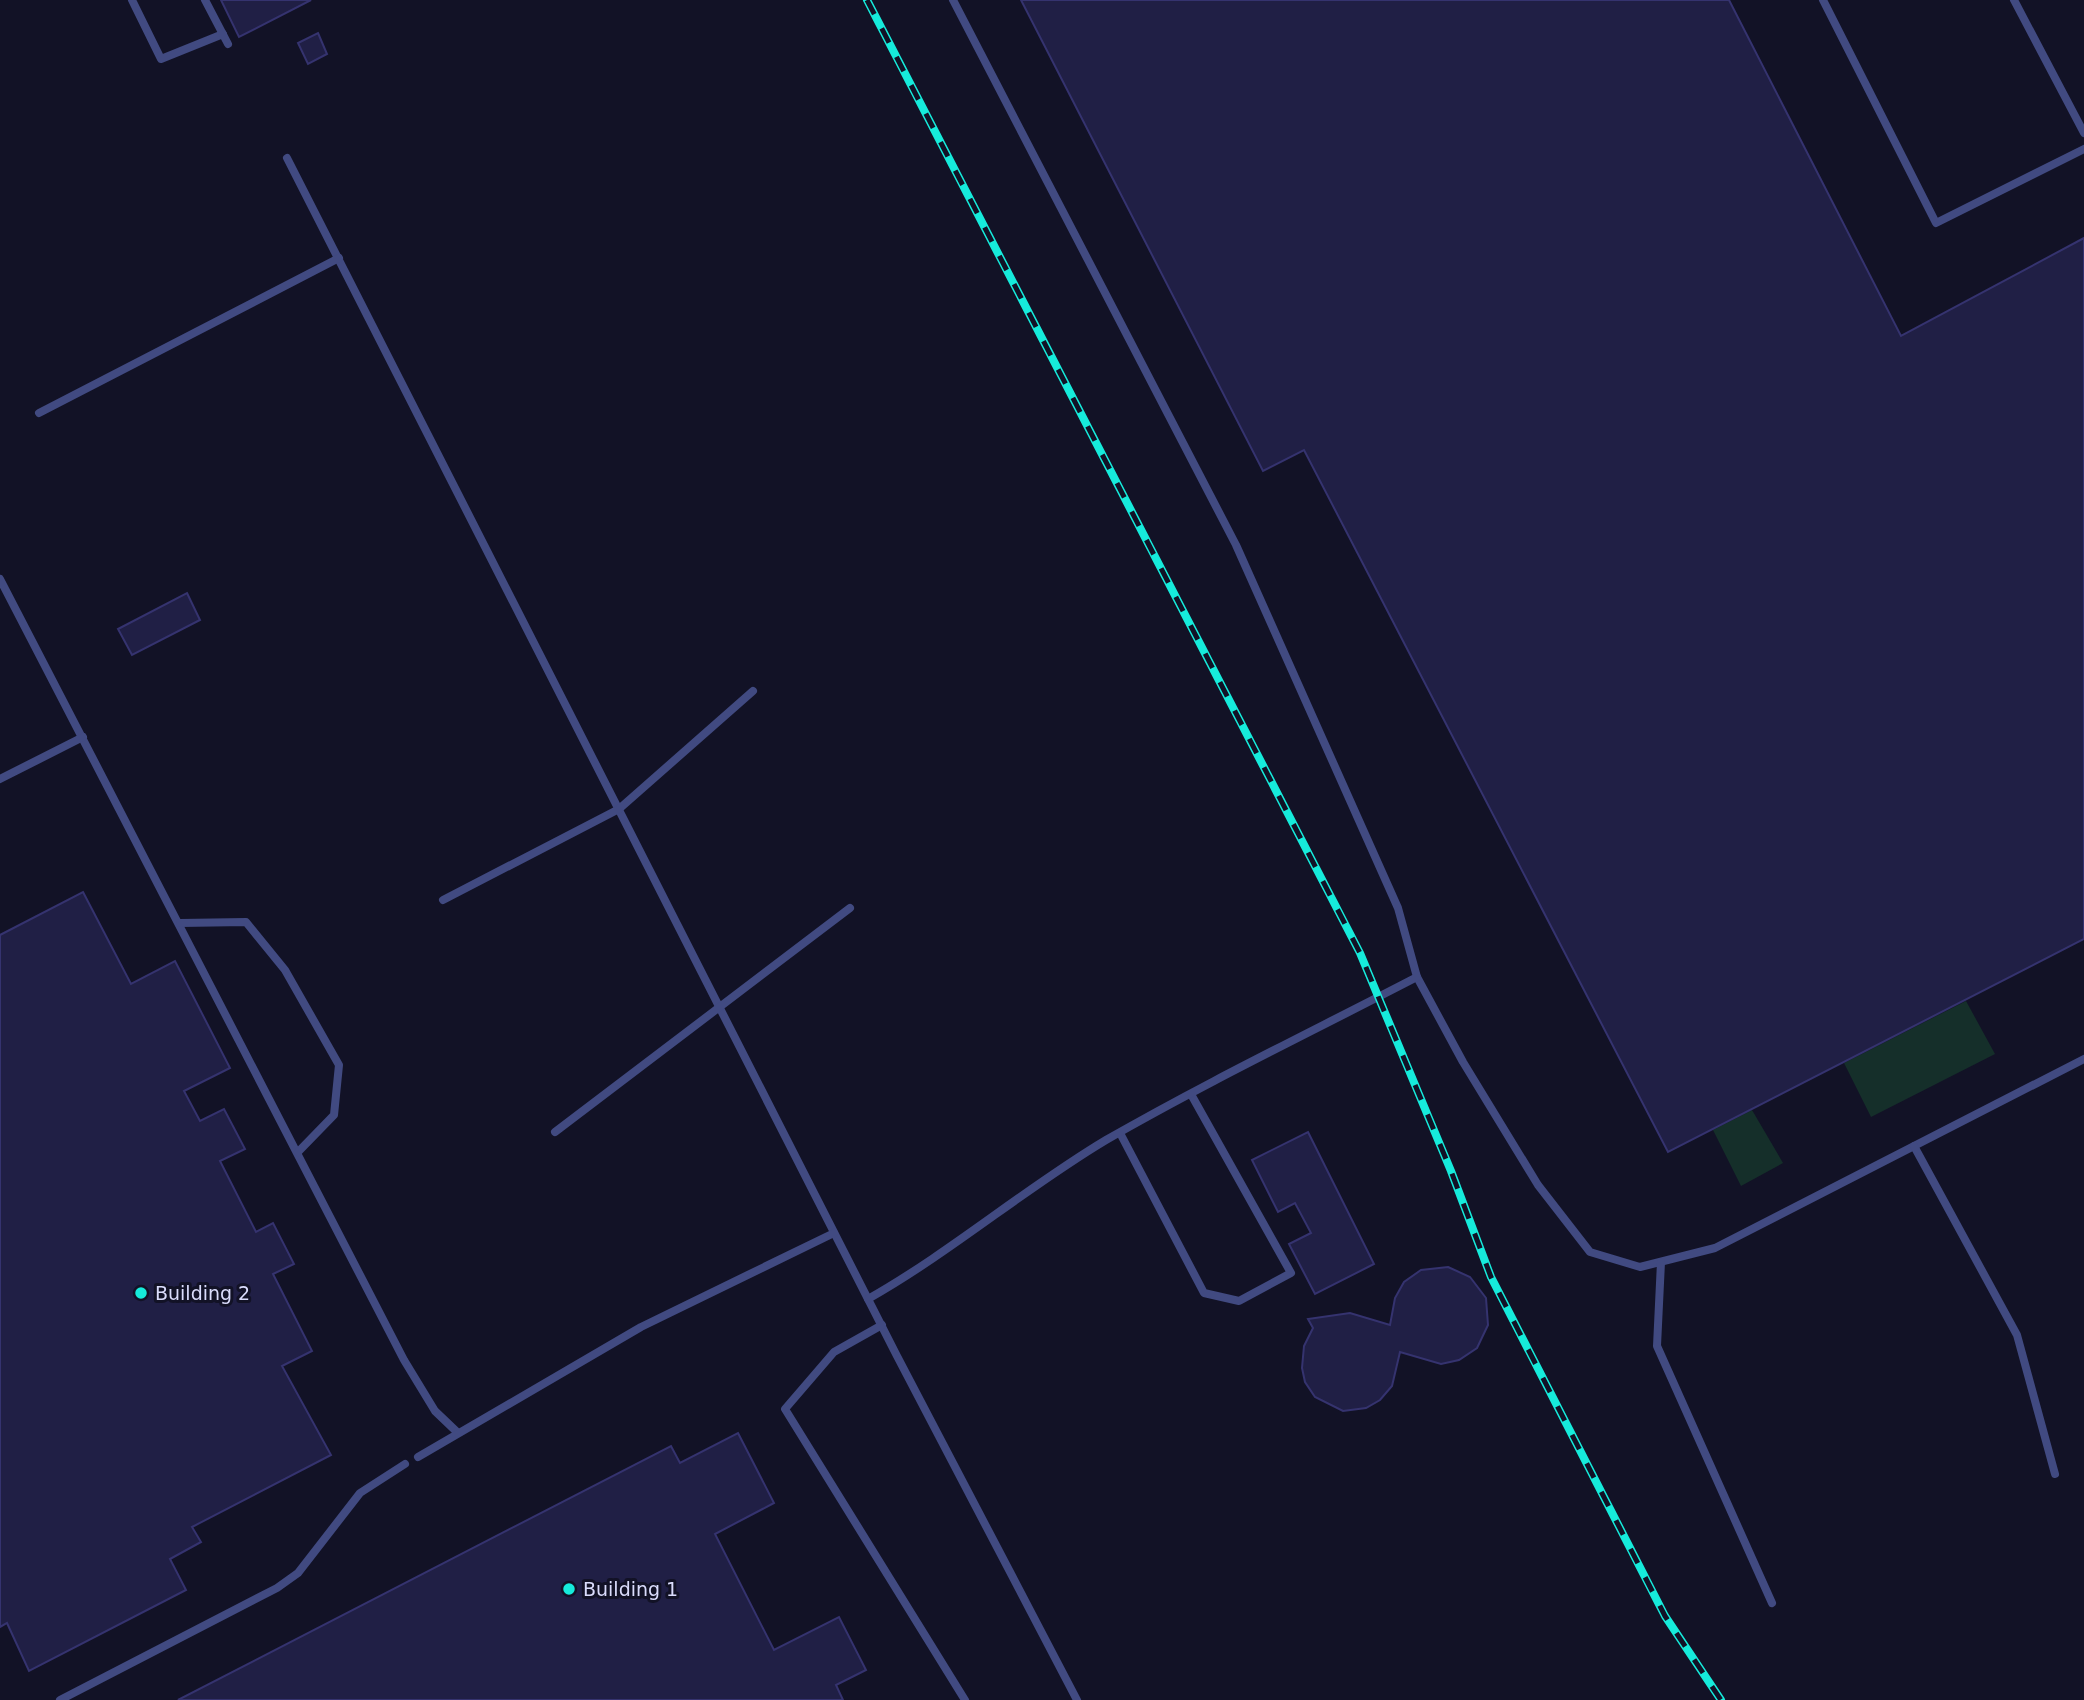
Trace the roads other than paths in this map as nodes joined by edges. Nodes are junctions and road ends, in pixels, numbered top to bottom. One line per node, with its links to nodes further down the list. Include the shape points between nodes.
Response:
1 (132, 0): 6 (lane, via 161,59)
2 (205, 0): 6 (lane)
3 (953, 0): 21 (lane, via 1236,545 1398,908)
4 (1823, 0): 9 (lane, via 1936,223)
5 (2014, 0): 8 (lane)
6 (223, 34): 7 (lane)
7 (228, 44)
8 (2084, 133)
9 (2084, 149)
10 (287, 159): 11 (lane)
11 (339, 258): 12 (lane); 17 (lane)
12 (39, 413)
13 (0, 579): 15 (lane)
14 (753, 691): 17 (lane)
15 (83, 737): 16 (lane); 20 (lane)
16 (0, 779)
17 (619, 809): 18 (lane); 22 (lane)
18 (443, 900)
19 (849, 908): 22 (lane)
20 (180, 923): 28 (lane); 28 (lane, via 246,922 285,971 339,1065 334,1115)
21 (1417, 977): 24 (lane); 30 (lane, via 1462,1062 1538,1185 1590,1252 1640,1267)
22 (719, 1007): 25 (lane); 29 (lane)
23 (2084, 1059): 27 (lane)
24 (1192, 1096): 26 (lane); 26 (lane, via 1291,1273 1245,1298 1239,1301 1204,1293)
25 (555, 1132)
26 (1120, 1133): 31 (lane, via 1026,1191 921,1269)
27 (1914, 1146): 30 (lane, via 1715,1248); 36 (lane, via 2017,1335)
28 (298, 1152): 33 (lane, via 404,1360 435,1410)
29 (834, 1233): 31 (lane); 33 (lane, via 641,1328)
30 (1661, 1262): 37 (lane, via 1657,1346)
31 (868, 1299): 32 (lane)
32 (882, 1325): 39 (lane, via 834,1352 785,1409); 40 (lane)
33 (457, 1432): 34 (lane)
34 (418, 1457)
35 (405, 1464): 38 (lane, via 360,1493 298,1573 277,1588)
36 (2055, 1474)
37 (1772, 1603)
38 (60, 1700)
39 (965, 1700)
40 (1077, 1700)

